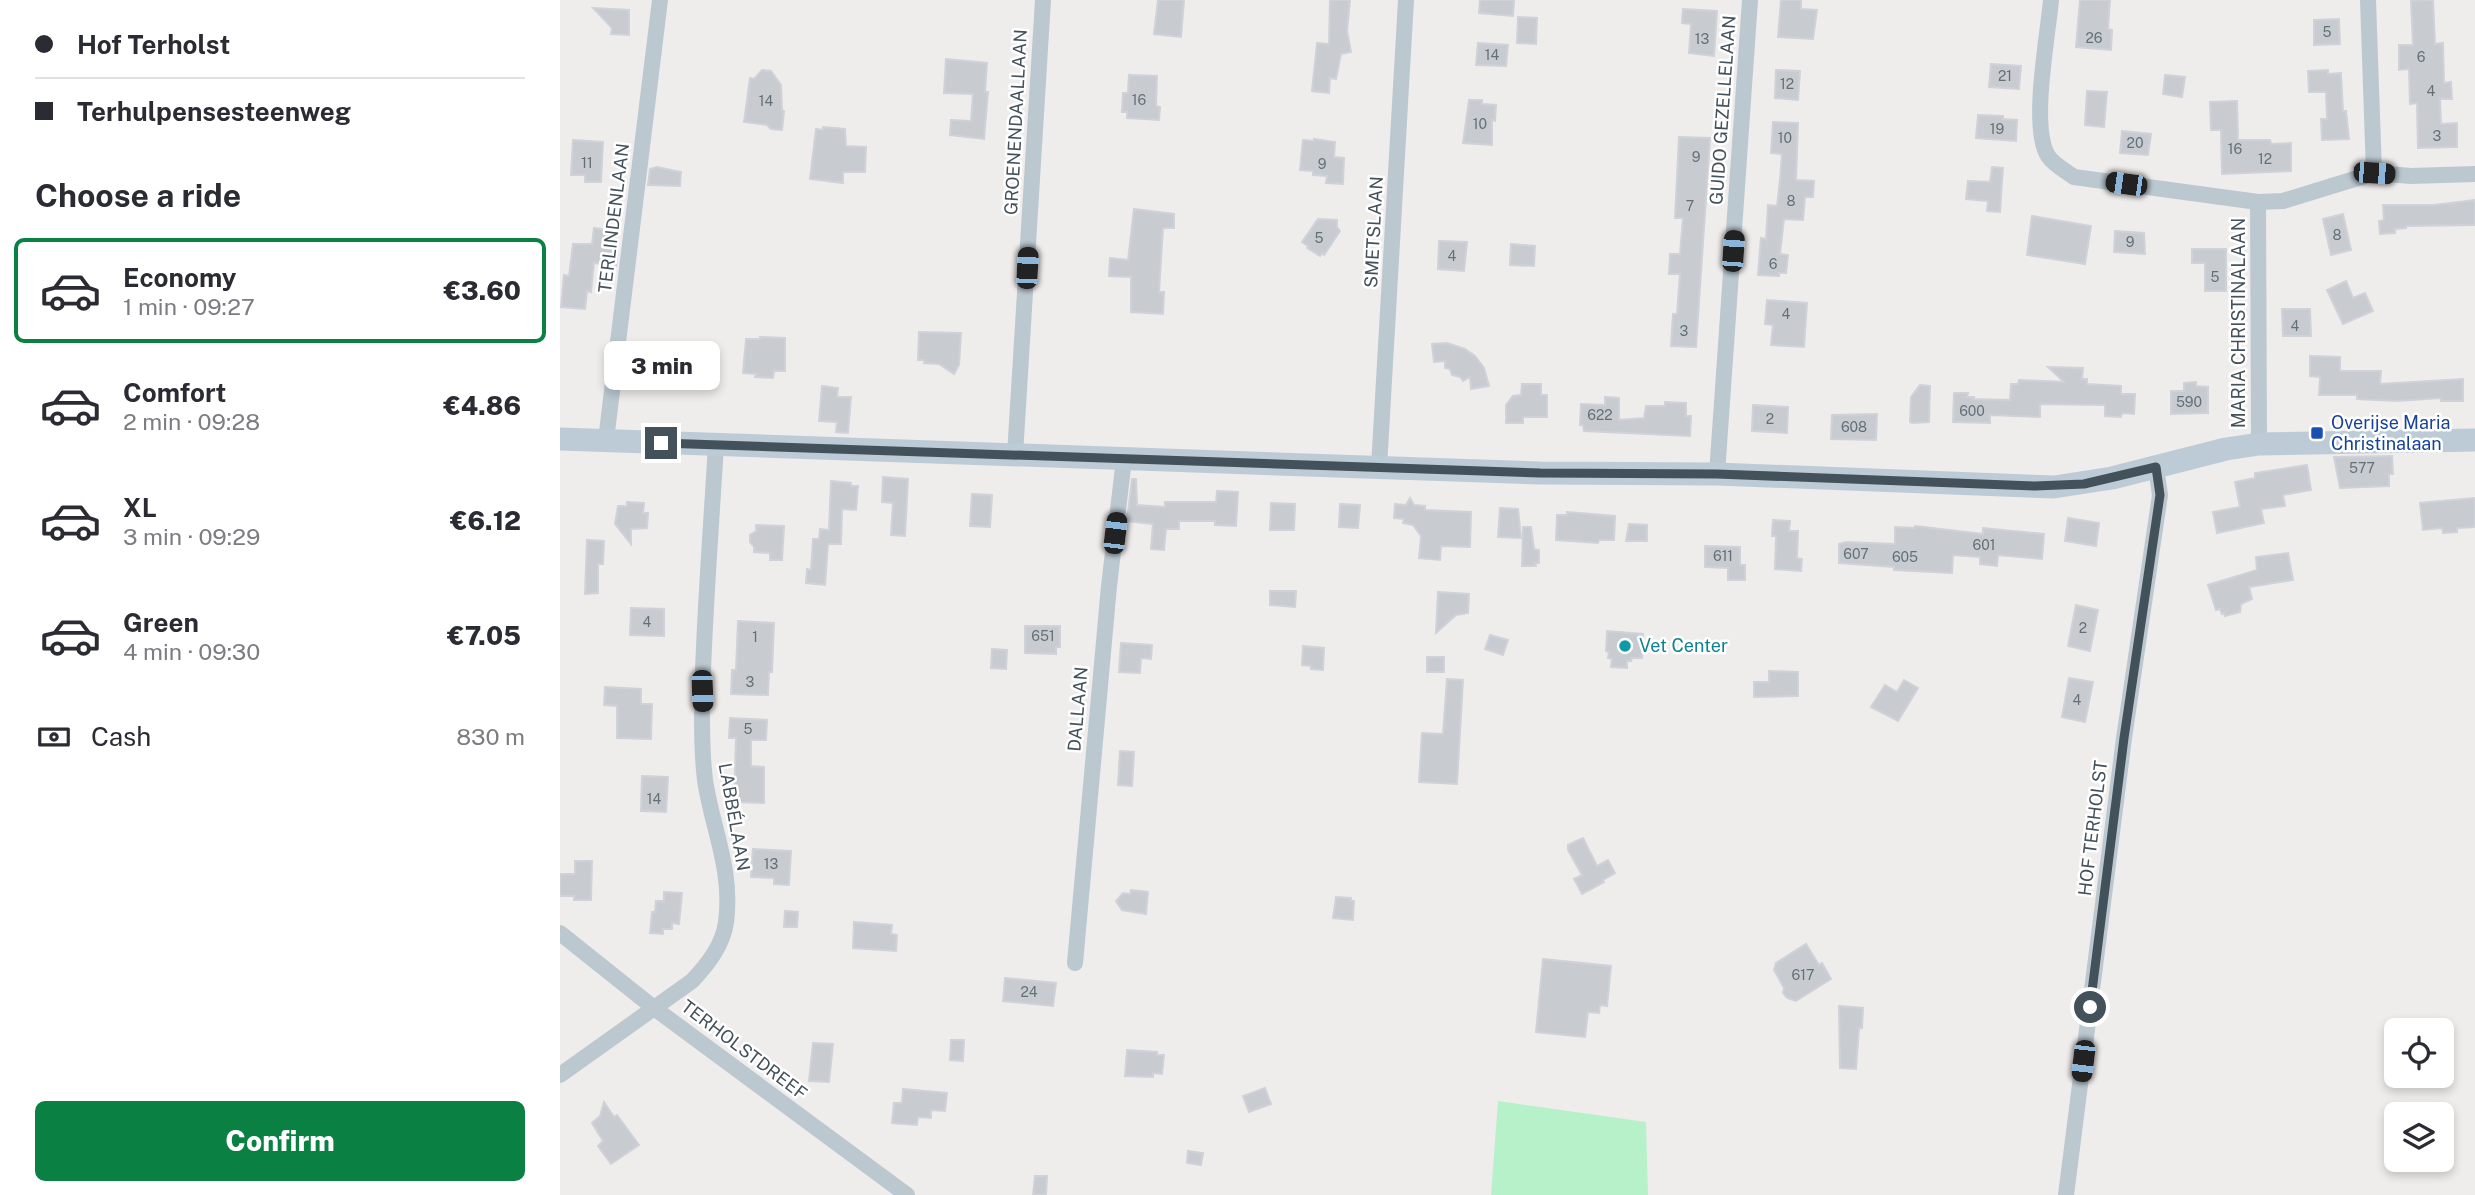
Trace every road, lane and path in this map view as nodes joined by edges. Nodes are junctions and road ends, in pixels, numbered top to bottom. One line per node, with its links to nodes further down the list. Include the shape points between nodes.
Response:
1 (660, 0): 11 (street, TERLINDENLAAN)
2 (1043, 0): 15 (street, GROENENDAALLAAN)
3 (1406, 0): 17 (street, SMETSLAAN)
4 (1750, 0): 19 (street, GUIDO GEZELLELAAN)
5 (2051, 0): 9 (street, MARIA CHRISTINALAAN, via 2040,117 2041,141 2050,159 2074,177)
6 (2368, 0): 7 (street)
7 (2374, 173): 8 (street); 9 (street, MARIA CHRISTINALAAN, via 2284,201)
8 (2475, 174)
9 (2258, 202): 13 (street, MARIA CHRISTINALAAN)
10 (560, 439): 11 (main road)
11 (606, 440): 14 (main road)
12 (2475, 440): 13 (main road)
13 (2259, 444): 18 (main road)
14 (716, 445): 15 (main road); 22 (street, LABBÉLAAN, via 702,691 705,780 721,843 728,897 726,925 706,966)
15 (1015, 455): 16 (main road)
16 (1124, 459): 17 (main road); 21 (street, DALLAAN, via 1108,586)
17 (1379, 467): 19 (main road)
18 (2156, 467): 19 (main road, via 2054,487); 25 (street, HOF TERHOLST, via 2160,495)
19 (1717, 474)
20 (560, 933): 22 (street, TERHOLSTDREEF)
21 (1075, 962)
22 (654, 1008): 23 (street, LABBÉLAAN); 24 (street, TERHOLSTDREEF)
23 (560, 1075)
24 (907, 1195)
25 (2066, 1195)

